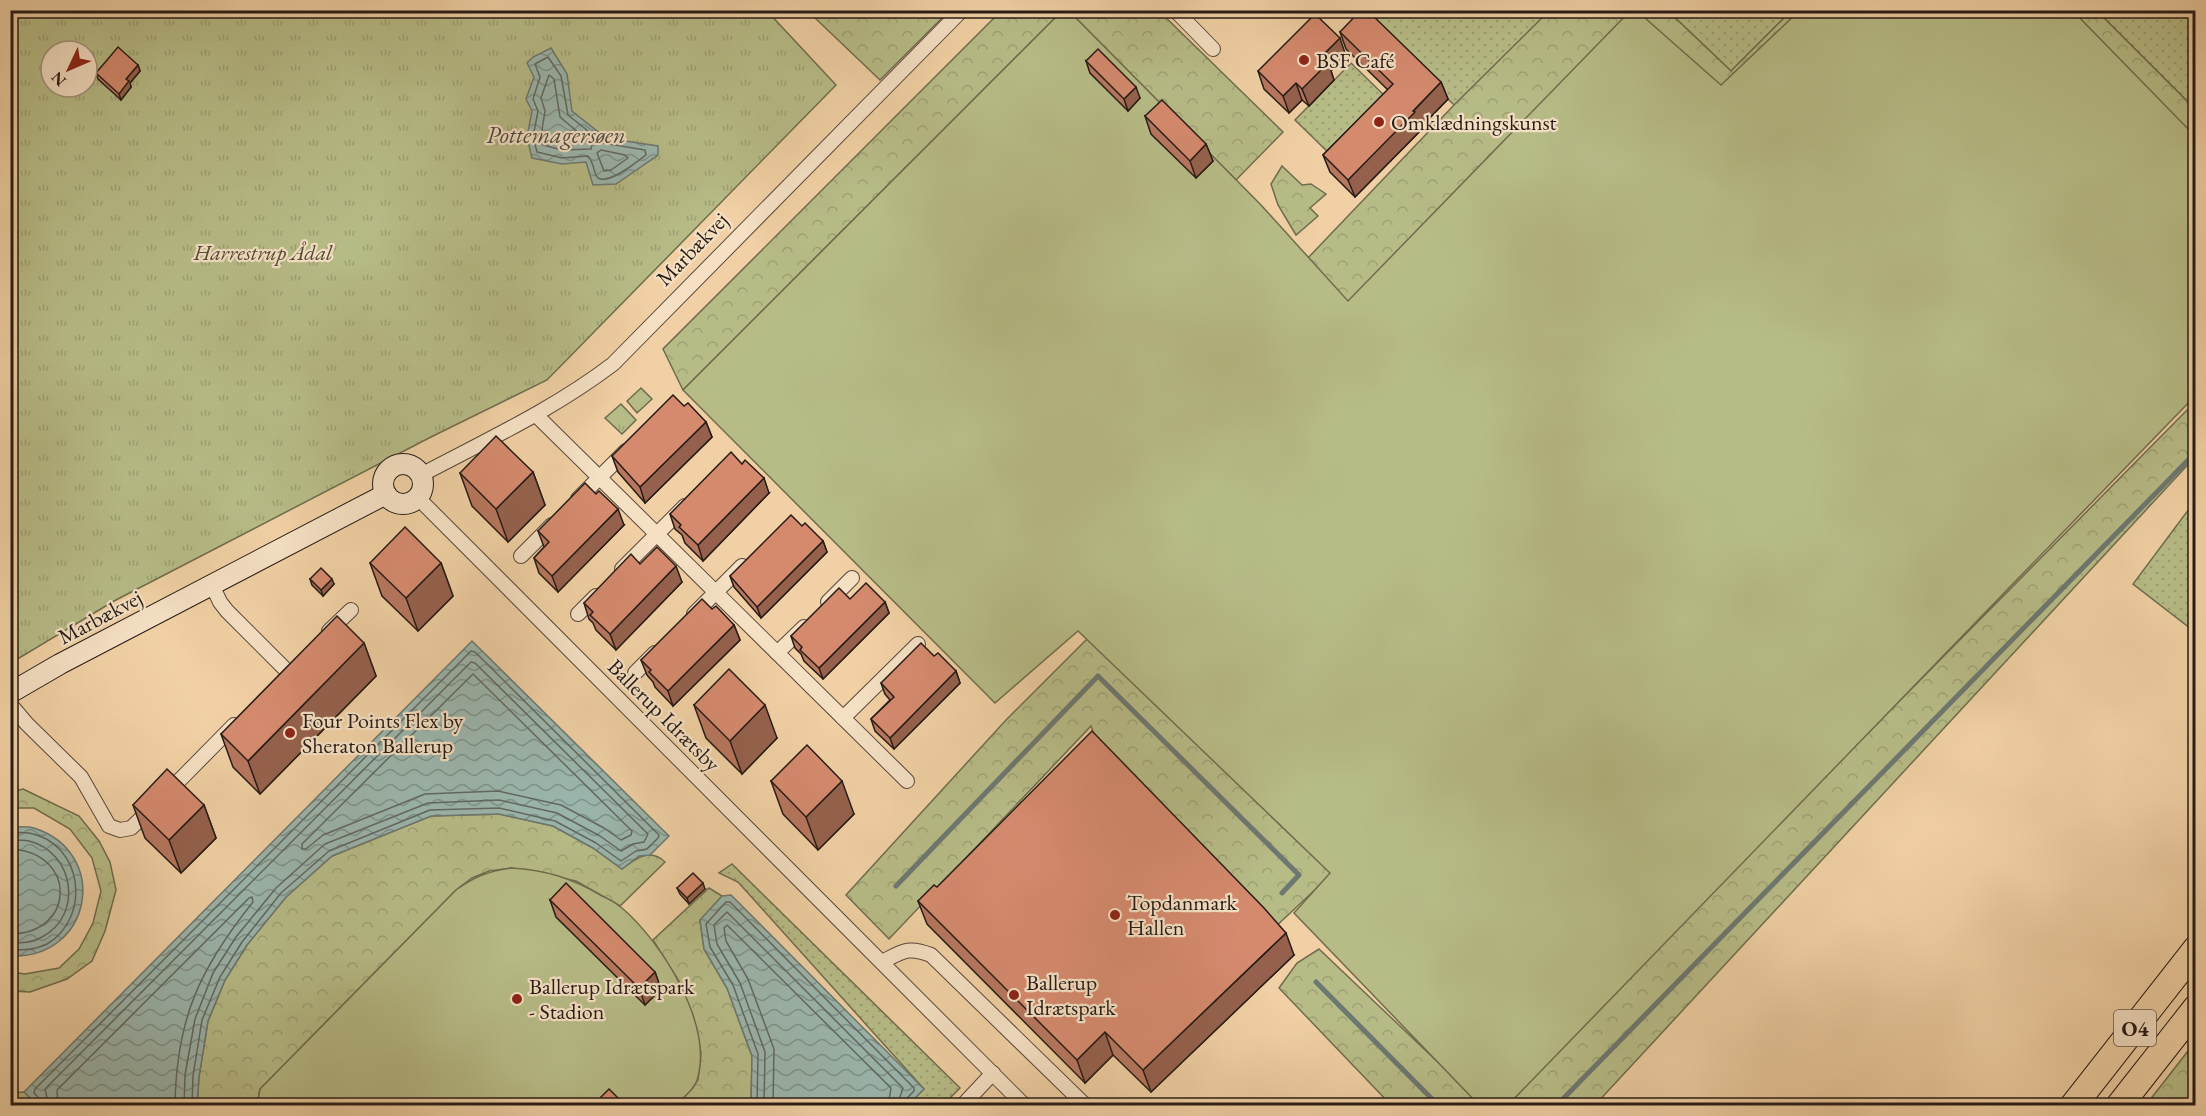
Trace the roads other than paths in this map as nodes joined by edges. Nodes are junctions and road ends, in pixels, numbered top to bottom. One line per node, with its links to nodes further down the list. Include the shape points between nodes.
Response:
1 (962, 10): 4 (street, Marbækvej, via 613,364)
2 (1175, 10): 3 (street)
3 (1213, 49)
4 (536, 415): 6 (street, Marbækvej); 7 (street)
5 (638, 438): 7 (street)
6 (421, 475): 9 (street, via 408,465 393,467 383,480); 10 (street, via 423,488)
7 (599, 477): 11 (street); 12 (street)
8 (698, 493): 11 (street)
9 (386, 494): 10 (street, via 398,504); 15 (street, Marbækvej)
10 (418, 498): 32 (street, Ballerup Idrætsby)
11 (657, 534): 16 (street); 18 (street)
12 (521, 556)
13 (749, 559): 16 (street)
14 (852, 578): 23 (street)
15 (212, 585): 24 (street, via 227,612); 26 (street, Marbækvej)
16 (716, 592): 19 (street); 23 (street)
17 (351, 610): 20 (street)
18 (578, 614)
19 (684, 625)
20 (318, 641)
21 (668, 641): 25 (street)
22 (918, 644): 29 (street)
23 (777, 653): 29 (street)
24 (287, 671)
25 (635, 673)
26 (10, 693)
27 (10, 704): 28 (street, via 81,777 109,825 120,830 131,828)
28 (242, 717)
29 (843, 718): 30 (street)
30 (907, 781)
31 (2196, 949): 38 (highway, O4)
32 (882, 962): 34 (street, Ballerup Idrætsby); 37 (street, via 916,949 932,954)
33 (2196, 1008): 39 (highway, O4)
34 (993, 1073): 35 (street); 36 (street, Ballerup Idrætsby)
35 (962, 1106)
36 (1025, 1106)
37 (1086, 1106)
38 (2073, 1106)
39 (2119, 1106)

